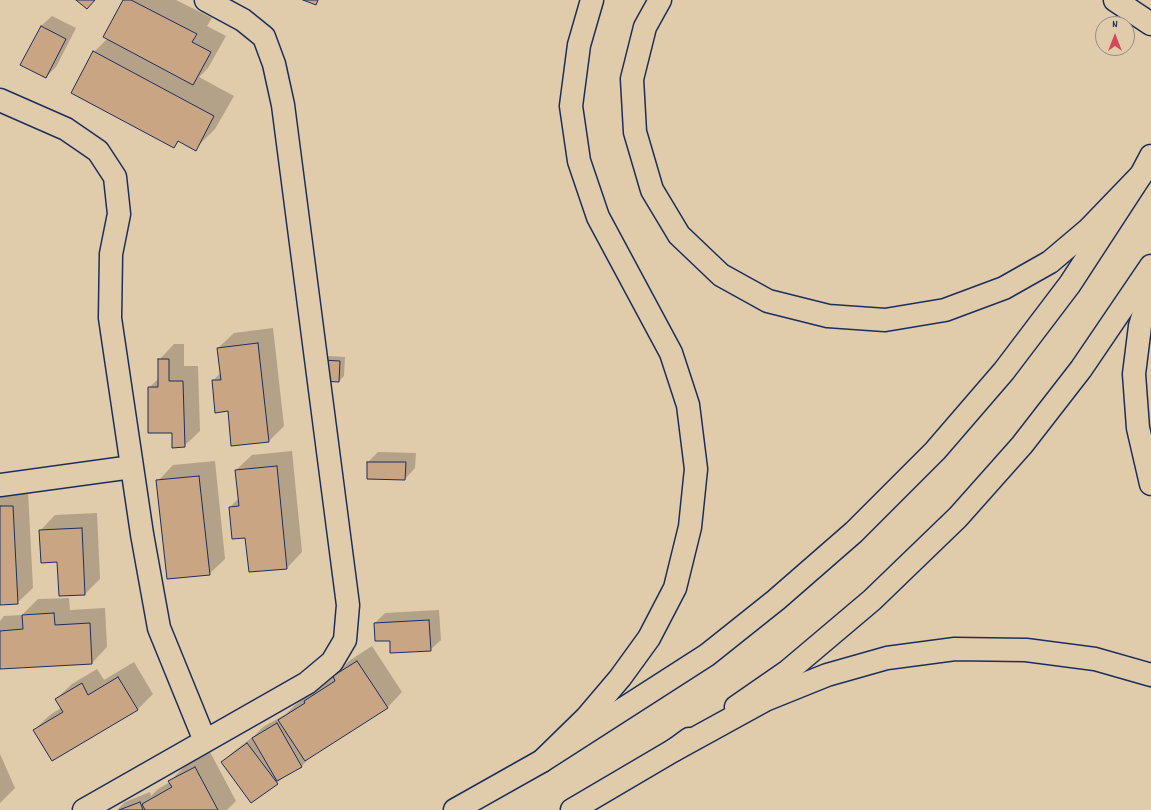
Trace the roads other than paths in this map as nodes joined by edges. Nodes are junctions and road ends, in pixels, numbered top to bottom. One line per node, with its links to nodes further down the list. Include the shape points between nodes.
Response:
1 (206, 0): 15 (main road, via 243,20 264,37 274,64 283,105 348,605 345,640 332,662 306,683)
2 (592, 0): 17 (main road, via 579,45 571,106 579,161 598,217 671,353 688,405 696,469 690,527 675,588 649,638 586,718)
3 (660, 0): 8 (main road, via 645,27 632,79 636,132 652,190 679,235 721,275 768,301 828,316 885,320 945,310 1004,288 1050,262 1089,229)
4 (1116, 0): 5 (main road)
5 (1151, 24)
6 (0, 100): 11 (main road, via 66,129 98,151 115,177 119,214 111,254 110,318)
7 (1151, 156): 8 (main road)
8 (1141, 175): 17 (main road, via 1070,284 1004,371 935,451 854,532 776,600 707,655)
9 (1151, 266): 16 (main road, via 1077,375 1022,445 958,517 872,600 788,671)
10 (1151, 288): 12 (main road, via 1140,326 1134,374 1138,428)
11 (132, 467): 13 (main road); 15 (main road, via 159,628)
12 (1151, 484)
13 (0, 485)
14 (1151, 676): 16 (main road, via 1095,659 1026,650 955,649 887,658 827,676 765,700)
15 (205, 741): 18 (main road)
16 (674, 750): 20 (main road)
17 (542, 761): 19 (main road)
18 (84, 810)
19 (454, 810)
20 (572, 810)

